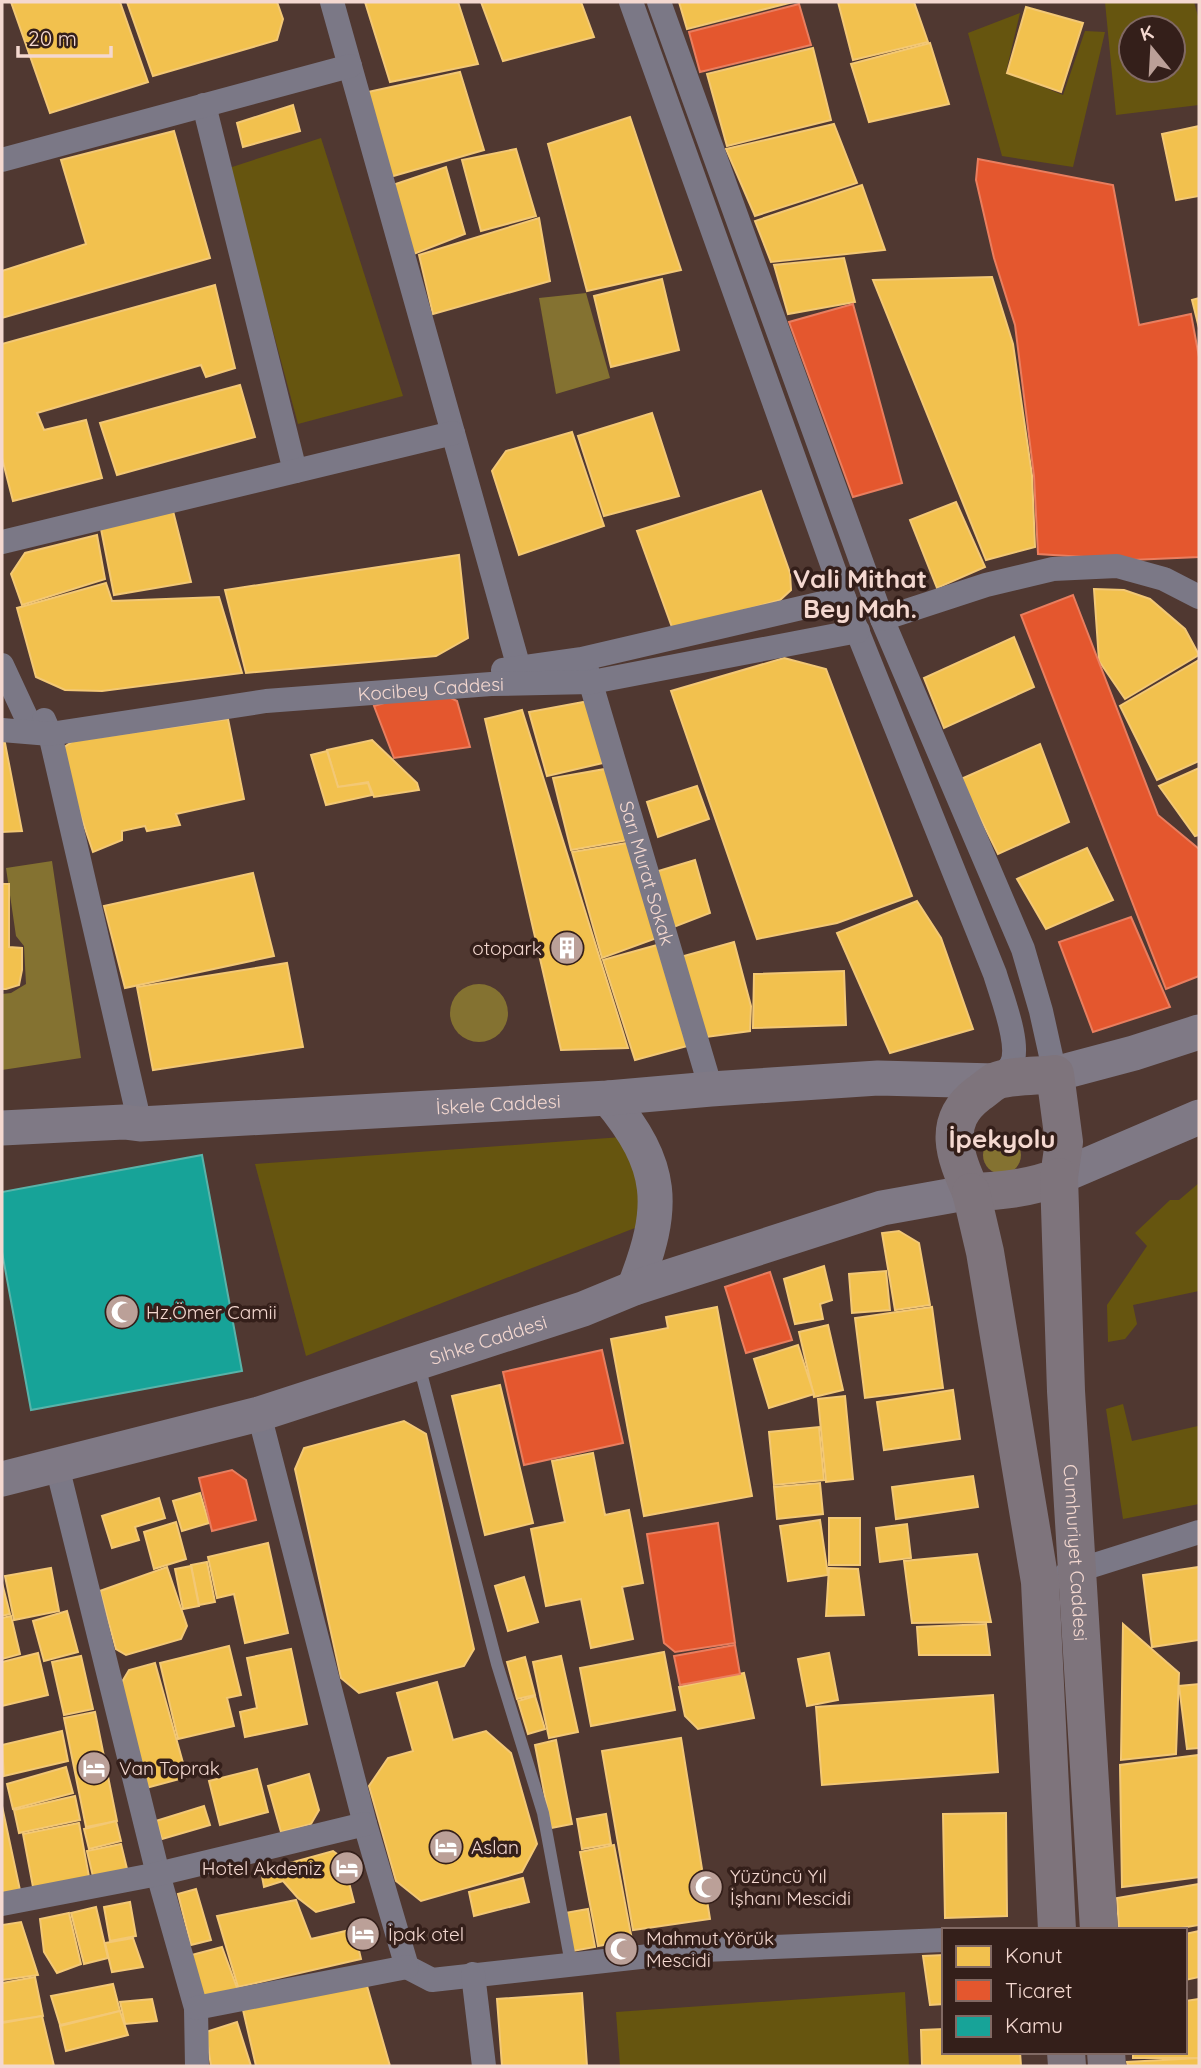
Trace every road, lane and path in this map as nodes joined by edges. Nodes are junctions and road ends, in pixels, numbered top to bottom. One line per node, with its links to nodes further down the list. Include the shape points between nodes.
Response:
1 (332, 2): 4 (street)
2 (631, 2): 11 (street)
3 (659, 2): 12 (street)
4 (350, 66): 5 (street); 7 (street)
5 (204, 105): 6 (street); 8 (street)
6 (2, 160)
7 (453, 433): 8 (street); 15 (street)
8 (295, 471): 9 (street)
9 (2, 542)
10 (1199, 597): 12 (street, via 1164,579 1117,566 1053,569)
11 (844, 598): 13 (street); 16 (street, Kocibey Caddesi)
12 (882, 619): 21 (street, via 1023,949)
13 (858, 631): 16 (street, Kocibey Caddesi); 22 (street, via 1009,1018 1015,1049 1012,1064)
14 (2, 665): 18 (street)
15 (519, 668): 16 (street, Kocibey Caddesi); 18 (street, Kocibey Caddesi, via 305,684)
16 (587, 670): 18 (street, Kocibey Caddesi, via 491,684 266,701); 23 (street, Sarı Murat Sokak)
17 (2, 717): 18 (street, Kocibey Caddesi)
18 (40, 726): 19 (street, Kocibey Caddesi); 26 (street)
19 (2, 730)
20 (1199, 1032): 21 (main road)
21 (1055, 1074): 22 (main road); 28 (main road, via 1063,1121)
22 (996, 1081): 23 (main road, İskele Caddesi, via 878,1078); 29 (main road, via 959,1112 953,1136)
23 (712, 1089): 24 (main road, İskele Caddesi)
24 (608, 1098): 26 (main road, İskele Caddesi); 30 (main road, via 645,1150 654,1186 656,1211 650,1250)
25 (1199, 1117): 28 (main road)
26 (132, 1123): 27 (main road, İskele Caddesi)
27 (2, 1128)
28 (1059, 1177): 29 (main road, via 1013,1190); 36 (main road, Cumhuriyet Caddesi)
29 (971, 1192): 30 (main road, Sıhke Caddesi, via 882,1208); 37 (main road, Cumhuriyet Caddesi)
30 (634, 1288): 31 (main road, Sıhke Caddesi, via 583,1310)
31 (418, 1362): 32 (main road, Sıhke Caddesi); 44 (lane, via 497,1664 542,1813)
32 (259, 1414): 33 (main road, Sıhke Caddesi); 38 (street)
33 (57, 1466): 34 (main road, Sıhke Caddesi); 39 (street)
34 (2, 1479)
35 (1199, 1532): 36 (street)
36 (1078, 1570): 37 (street); 42 (main road, Cumhuriyet Caddesi)
37 (1040, 1582): 41 (main road, Cumhuriyet Caddesi)
38 (365, 1825): 39 (street); 45 (street)
39 (158, 1874): 40 (street); 47 (street)
40 (2, 1904)
41 (1057, 1928)
42 (1099, 1928)
43 (942, 1940): 44 (street, via 704,1950)
44 (570, 1964): 46 (street)
45 (407, 1967): 46 (street, via 432,1980); 47 (street)
46 (473, 1974): 49 (street)
47 (196, 2008): 48 (street)
48 (197, 2066)
49 (484, 2066)

